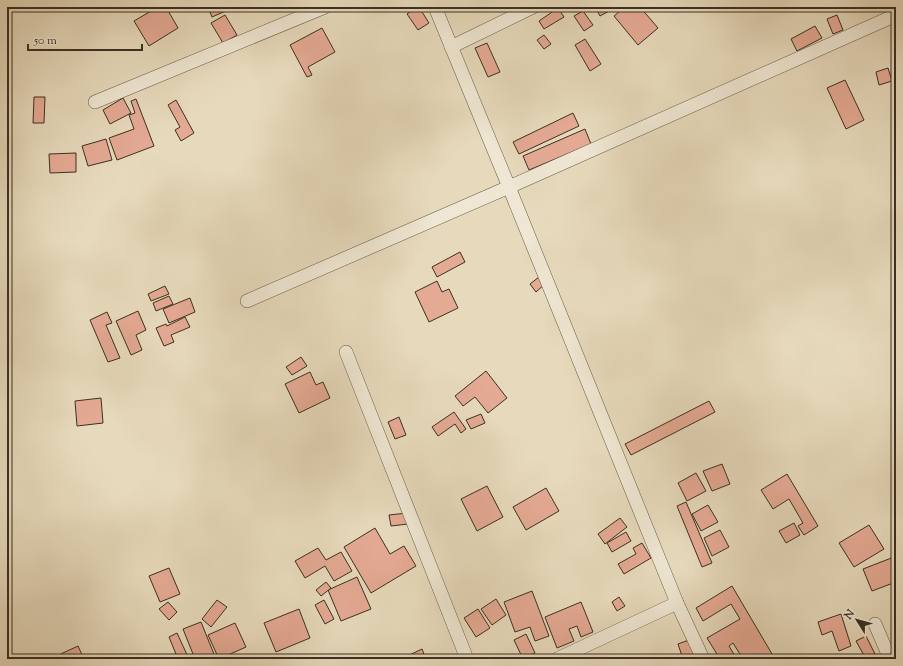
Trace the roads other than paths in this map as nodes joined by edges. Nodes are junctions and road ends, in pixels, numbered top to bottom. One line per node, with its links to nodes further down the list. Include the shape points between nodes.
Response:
1 (325, 7): 6 (street)
2 (435, 7): 5 (street)
3 (533, 7): 5 (street)
4 (896, 15): 7 (street)
5 (451, 47): 7 (street)
6 (95, 102)
7 (509, 187): 8 (street); 10 (street)
8 (247, 301)
9 (346, 352): 12 (street)
10 (677, 603): 13 (street); 14 (street)
11 (875, 624): 15 (street)
12 (467, 659)
13 (557, 659)
14 (703, 659)
15 (890, 659)

